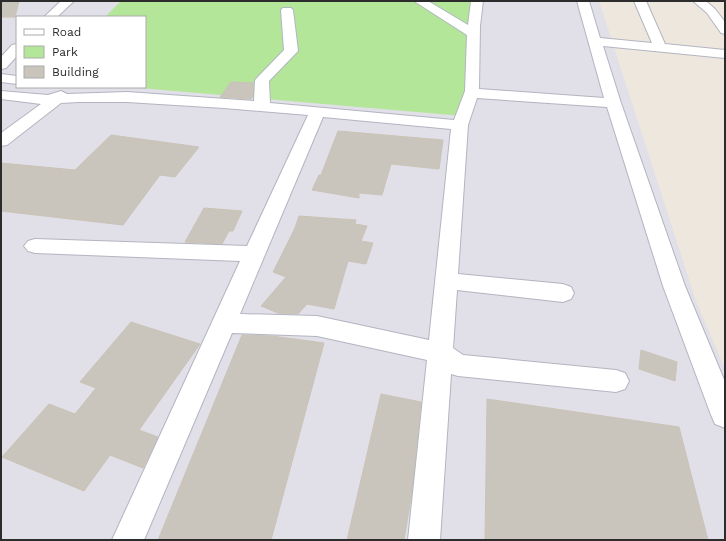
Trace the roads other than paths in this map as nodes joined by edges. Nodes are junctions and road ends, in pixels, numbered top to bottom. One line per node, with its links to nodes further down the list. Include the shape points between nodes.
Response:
1 (68, 1): 8 (street)
2 (420, 1): 10 (street)
3 (477, 1): 10 (street)
4 (583, 1): 11 (street)
5 (640, 1): 12 (street)
6 (699, 1): 9 (street, via 711,11)
7 (287, 10): 23 (street, via 291,52 262,80)
8 (51, 16)
9 (725, 30)
10 (474, 33): 19 (street)
11 (595, 41): 12 (street); 21 (street)
12 (660, 47): 14 (street)
13 (16, 49): 15 (street)
14 (725, 54)
15 (1, 65)
16 (1, 78): 17 (street)
17 (16, 80)
18 (60, 93): 20 (street, via 48,100); 23 (street, via 78,97 127,97); 24 (street)
19 (471, 93): 21 (street); 26 (street)
20 (1, 95)
21 (613, 104): 35 (street, via 674,286)
22 (1, 106): 24 (street)
23 (262, 106): 25 (street)
24 (40, 112): 27 (street)
25 (317, 112): 26 (street); 29 (street)
26 (460, 125): 30 (street)
27 (1, 142)
28 (35, 246): 29 (street)
29 (254, 254): 32 (street)
30 (446, 280): 31 (street); 33 (street)
31 (563, 293)
32 (223, 323): 33 (street, via 317,326); 36 (street)
33 (440, 353): 34 (street, via 458,365); 37 (street)
34 (616, 381)
35 (725, 415)
36 (128, 540)
37 (424, 540)

